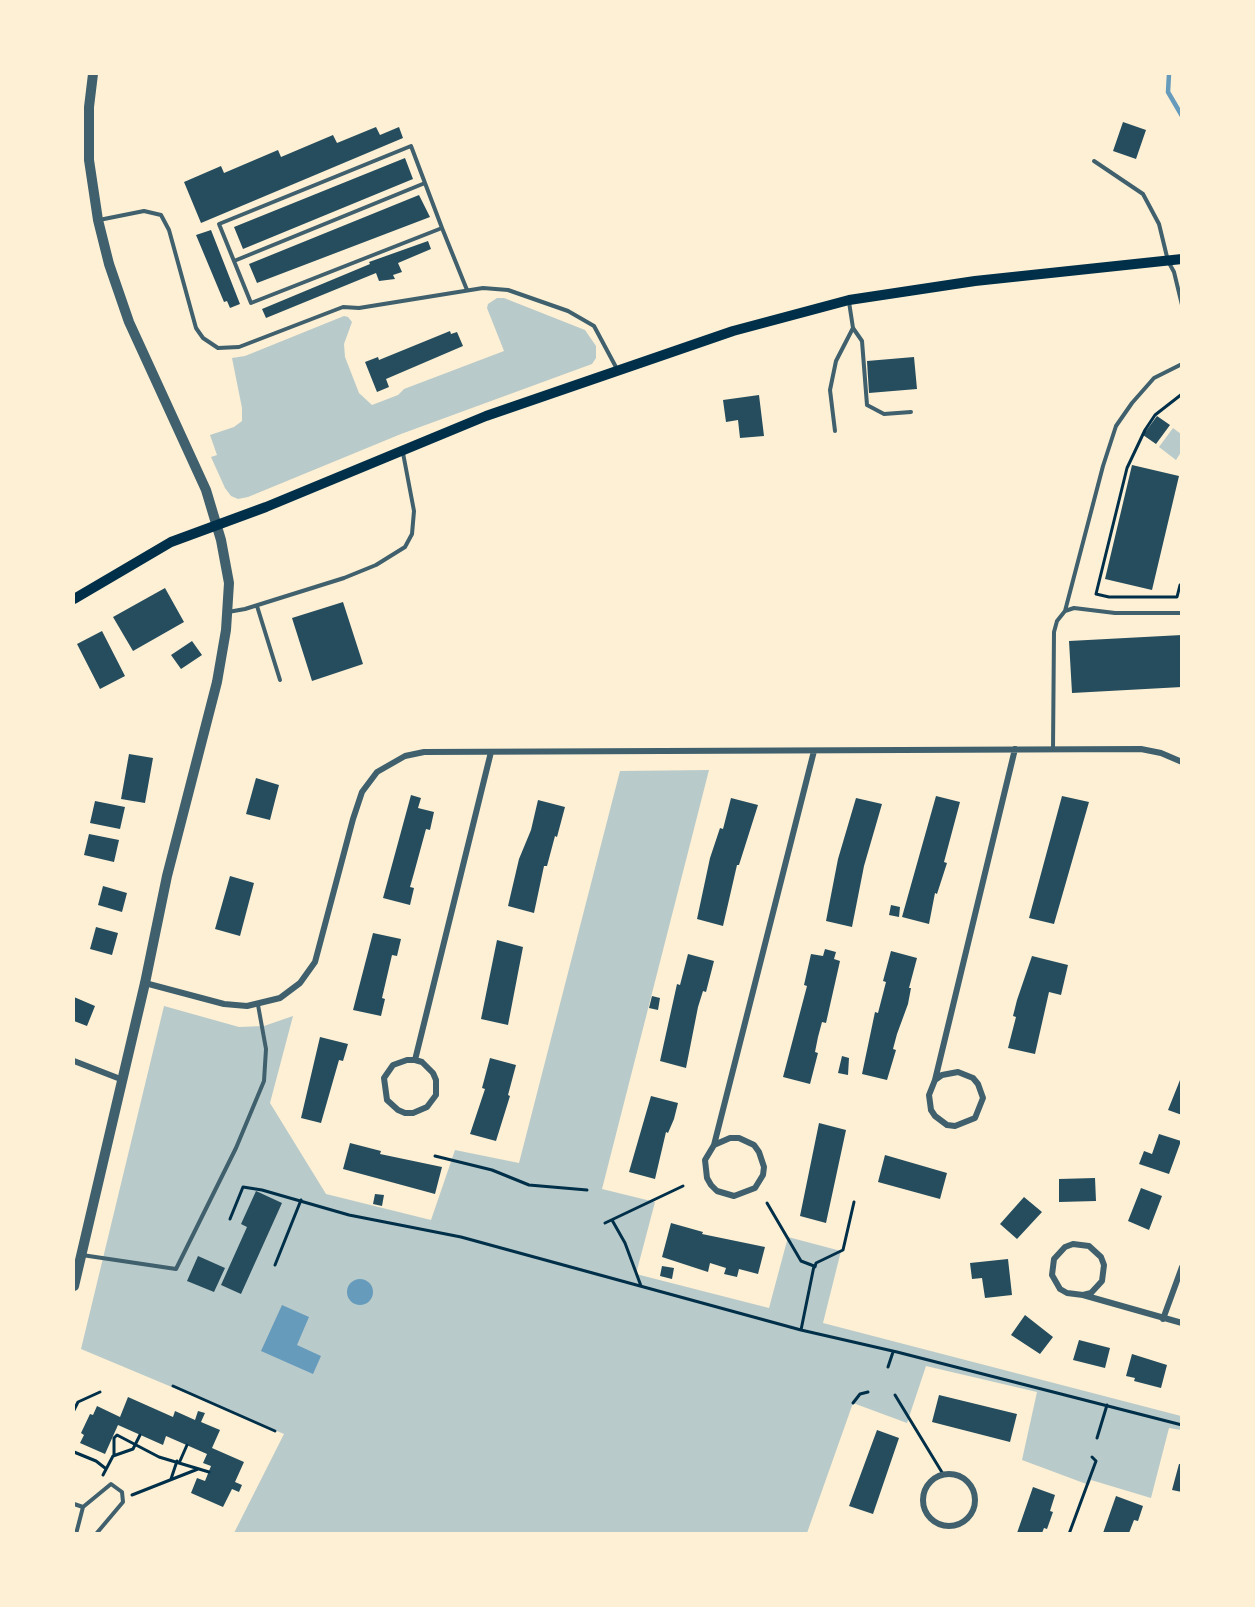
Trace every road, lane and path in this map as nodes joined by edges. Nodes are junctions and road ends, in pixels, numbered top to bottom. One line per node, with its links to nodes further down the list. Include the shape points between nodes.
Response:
1 (93, 74): 4 (street, via 90,160)
2 (1094, 161): 8 (lane, via 1143,194 1159,224)
3 (425, 183): 5 (lane); 7 (lane); 7 (lane, via 411,146 219,224)
4 (98, 220): 9 (lane, via 144,211 161,215 170,230 195,328 218,348 239,347 344,307 359,308); 19 (street, via 129,322 206,490)
5 (442, 228): 7 (lane, via 251,303); 9 (lane)
6 (1182, 259): 8 (main road)
7 (234, 261)
8 (1168, 261): 10 (main road, via 975,281); 11 (lane)
9 (467, 290): 14 (lane, via 508,290 568,311 594,326)
10 (849, 300): 12 (lane); 14 (main road, via 733,331)
11 (1182, 305)
12 (853, 328): 16 (lane, via 862,341 867,405 884,414); 17 (lane, via 836,361 830,390)
13 (1182, 364): 23 (lane, via 1154,378 1116,426)
14 (617, 369): 18 (main road)
15 (1182, 394): 20 (path, via 1144,429 1127,468 1096,594 1177,597)
16 (911, 412)
17 (835, 431)
18 (402, 451): 19 (main road); 22 (lane, via 414,511 412,534 405,547 376,565)
19 (216, 526): 21 (main road, via 171,542); 24 (street, via 229,583)
20 (1180, 585)
21 (74, 599)
22 (257, 606): 24 (lane); 26 (lane)
23 (1065, 610): 25 (lane); 28 (lane, via 1054,632)
24 (227, 612): 32 (street, via 217,682 167,876)
25 (1182, 613)
26 (280, 680)
27 (1015, 749): 28 (street); 29 (street); 37 (street)
28 (1053, 749): 31 (street, via 1141,749)
29 (814, 751): 30 (street); 38 (street)
30 (491, 752): 33 (street, via 424,752 405,756 386,765 370,780 353,819 315,962 291,991); 34 (street)
31 (1182, 762)
32 (146, 983): 33 (street, via 224,1004); 36 (street)
33 (258, 1005): 48 (lane, via 266,1049 264,1081 236,1148 176,1269)
34 (415, 1060): 34 (street, via 433,1073 436,1095 427,1107 405,1113 387,1100 384,1078 393,1065)
35 (74, 1061): 36 (street)
36 (123, 1080): 48 (street)
37 (935, 1080): 37 (street, via 958,1072 973,1078 983,1098 975,1118 955,1126 935,1116 929,1095)
38 (714, 1146): 38 (street, via 730,1138 754,1145 764,1167 755,1188 734,1196 711,1185 705,1160)
39 (435, 1156): 41 (path, via 492,1170 529,1185)
40 (683, 1186): 46 (path)
41 (587, 1190)
42 (301, 1200): 45 (path, via 243,1187); 49 (path); 53 (path, via 349,1215 461,1237)
43 (854, 1202): 51 (path, via 843,1250 816,1263)
44 (767, 1203): 51 (path, via 801,1261)
45 (230, 1219)
46 (612, 1220): 47 (path); 53 (path)
47 (605, 1223)
48 (82, 1255): 52 (street)
49 (275, 1265)
50 (1182, 1267): 55 (street)
51 (815, 1269): 57 (path)
52 (74, 1285)
53 (642, 1287): 57 (path)
54 (1083, 1295): 54 (street, via 1067,1293 1052,1275 1054,1259 1073,1244 1089,1246 1104,1265 1097,1287); 55 (street)
55 (1163, 1319): 56 (street)
56 (1182, 1323)
57 (801, 1330): 58 (path)
58 (893, 1351): 59 (path); 65 (path)
59 (888, 1367)
60 (173, 1386): 68 (path)
61 (100, 1392): 66 (path, via 78,1402)
62 (867, 1392): 64 (path)
63 (895, 1395): 80 (path)
64 (853, 1403)
65 (1107, 1405): 67 (path); 70 (path)
66 (74, 1410)
67 (1182, 1425)
68 (275, 1431)
69 (140, 1435): 71 (path)
70 (1096, 1438)
71 (136, 1444): 74 (path, via 129,1451); 74 (path, via 116,1435); 76 (path, via 159,1457)
72 (187, 1445): 76 (path)
73 (74, 1452): 77 (path)
74 (114, 1455): 77 (path)
75 (1092, 1457): 90 (path, via 1096,1461)
76 (179, 1461): 78 (path); 82 (path)
77 (105, 1468): 81 (path)
78 (199, 1468): 79 (path); 82 (path)
79 (209, 1472)
80 (943, 1474): 86 (street, via 927,1485 923,1498 926,1512); 86 (street, via 954,1473 968,1480 976,1501 965,1521)
81 (103, 1475)
82 (170, 1480): 83 (path)
83 (132, 1495)
84 (74, 1504): 85 (lane)
85 (83, 1507): 87 (lane); 88 (lane, via 111,1484 122,1492 123,1502)
86 (942, 1525): 89 (street)
87 (76, 1533)
88 (96, 1533)
89 (939, 1533)
90 (1069, 1533)

